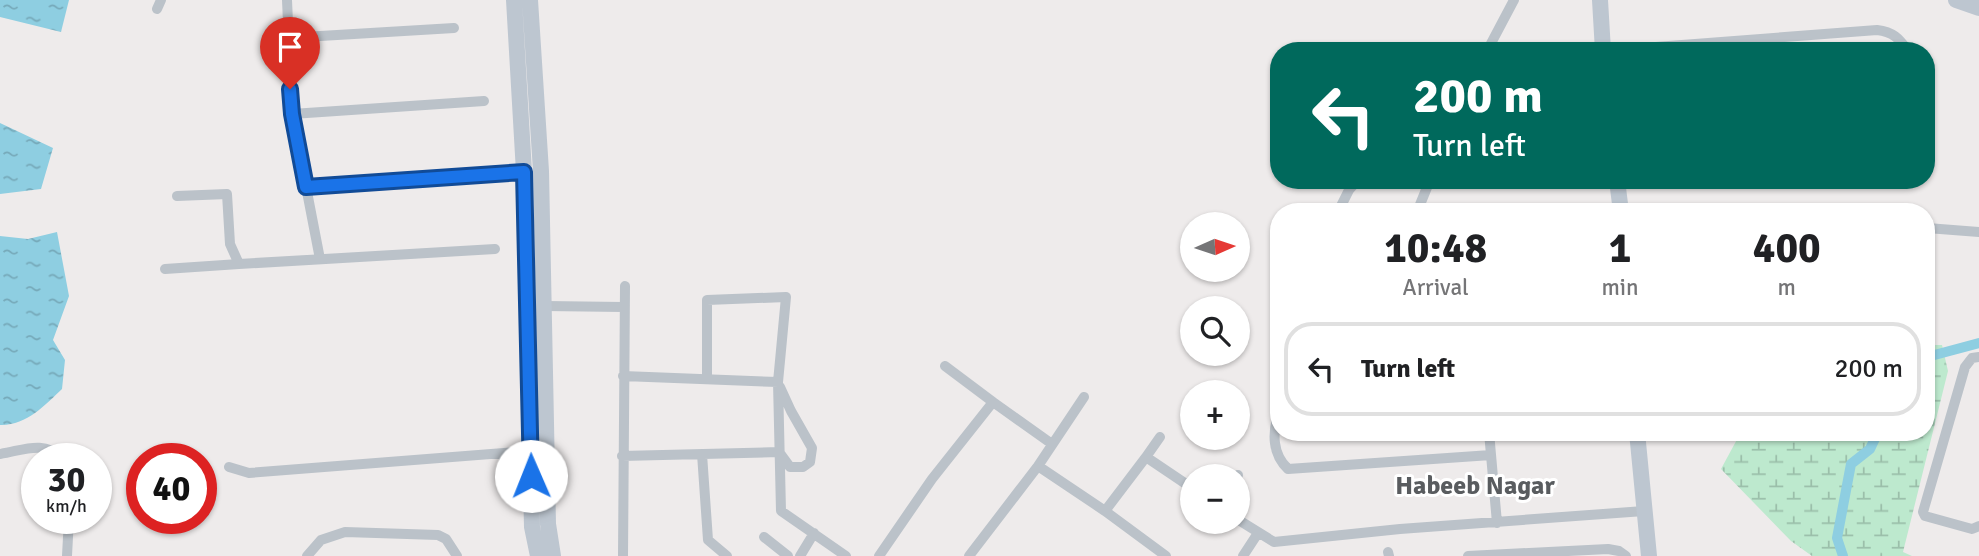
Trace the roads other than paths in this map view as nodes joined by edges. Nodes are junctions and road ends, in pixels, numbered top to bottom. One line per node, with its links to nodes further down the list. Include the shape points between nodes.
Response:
1 (287, 0): 9 (street)
2 (514, 0): 16 (street)
3 (530, 0): 26 (street)
4 (1514, 0): 10 (street)
5 (1600, 0): 11 (street)
6 (1956, 0): 7 (street)
7 (1979, 8)
8 (454, 28): 9 (street)
9 (287, 38): 15 (street)
10 (1493, 42)
11 (1602, 42)
12 (1720, 42): 13 (street, via 1877,30 1889,31)
13 (1901, 42)
14 (484, 101): 15 (street)
15 (292, 114): 17 (street)
16 (524, 172): 17 (street); 41 (street)
17 (306, 187): 22 (street)
18 (177, 196): 23 (street, via 227,194 230,244)
19 (1935, 229): 20 (street)
20 (1979, 232)
21 (495, 249): 22 (street)
22 (320, 259): 23 (street)
23 (239, 264): 24 (street)
24 (165, 269)
25 (625, 286): 27 (street)
26 (545, 306): 27 (street); 68 (street, via 548,524)
27 (623, 307): 30 (street)
28 (1979, 356): 56 (street, via 1965,368 1923,512 1972,529)
29 (944, 366): 34 (street)
30 (623, 376): 31 (street); 47 (street)
31 (707, 378): 32 (street); 32 (street, via 707,300 786,297)
32 (778, 382): 42 (street); 42 (street, via 812,448 810,462 803,467 790,467)
33 (1084, 397): 39 (street)
34 (993, 402): 39 (street); 74 (street)
35 (1160, 437): 48 (street)
36 (1275, 441): 46 (street, via 1281,462 1289,469)
37 (1490, 441): 46 (street)
38 (1638, 441): 54 (street)
39 (1052, 444): 49 (street)
40 (21, 450): 44 (street)
41 (530, 451): 43 (street); 67 (street, via 532,527)
42 (779, 452): 45 (street); 61 (street, via 781,511)
43 (504, 453): 50 (street, via 249,473); 52 (street)
44 (0, 454)
45 (702, 454): 47 (street); 70 (street, via 708,540)
46 (1491, 455): 55 (street)
47 (622, 456): 69 (street)
48 (1146, 457): 51 (street); 53 (street)
49 (1038, 466): 53 (street); 63 (street)
50 (229, 467)
51 (1180, 480)
52 (507, 494)
53 (1105, 511): 75 (street)
54 (1644, 511): 55 (street); 79 (street)
55 (1497, 523): 59 (street, via 1274,542)
56 (1979, 526)
57 (799, 528): 61 (street)
58 (1250, 528): 59 (street)
59 (1258, 533): 76 (street)
60 (68, 534): 64 (street)
61 (813, 536): 72 (street); 73 (street)
62 (764, 537): 71 (street)
63 (971, 555)
64 (67, 556)
65 (307, 556): 66 (street, via 321,540 353,531 438,535)
66 (457, 556)
67 (538, 556)
68 (553, 556)
69 (623, 556)
70 (727, 556)
71 (788, 556)
72 (800, 556)
73 (846, 556)
74 (879, 556)
75 (1166, 556)
76 (1243, 556)
77 (1468, 556): 78 (street, via 1608,549)
78 (1626, 556)
79 (1648, 556)

